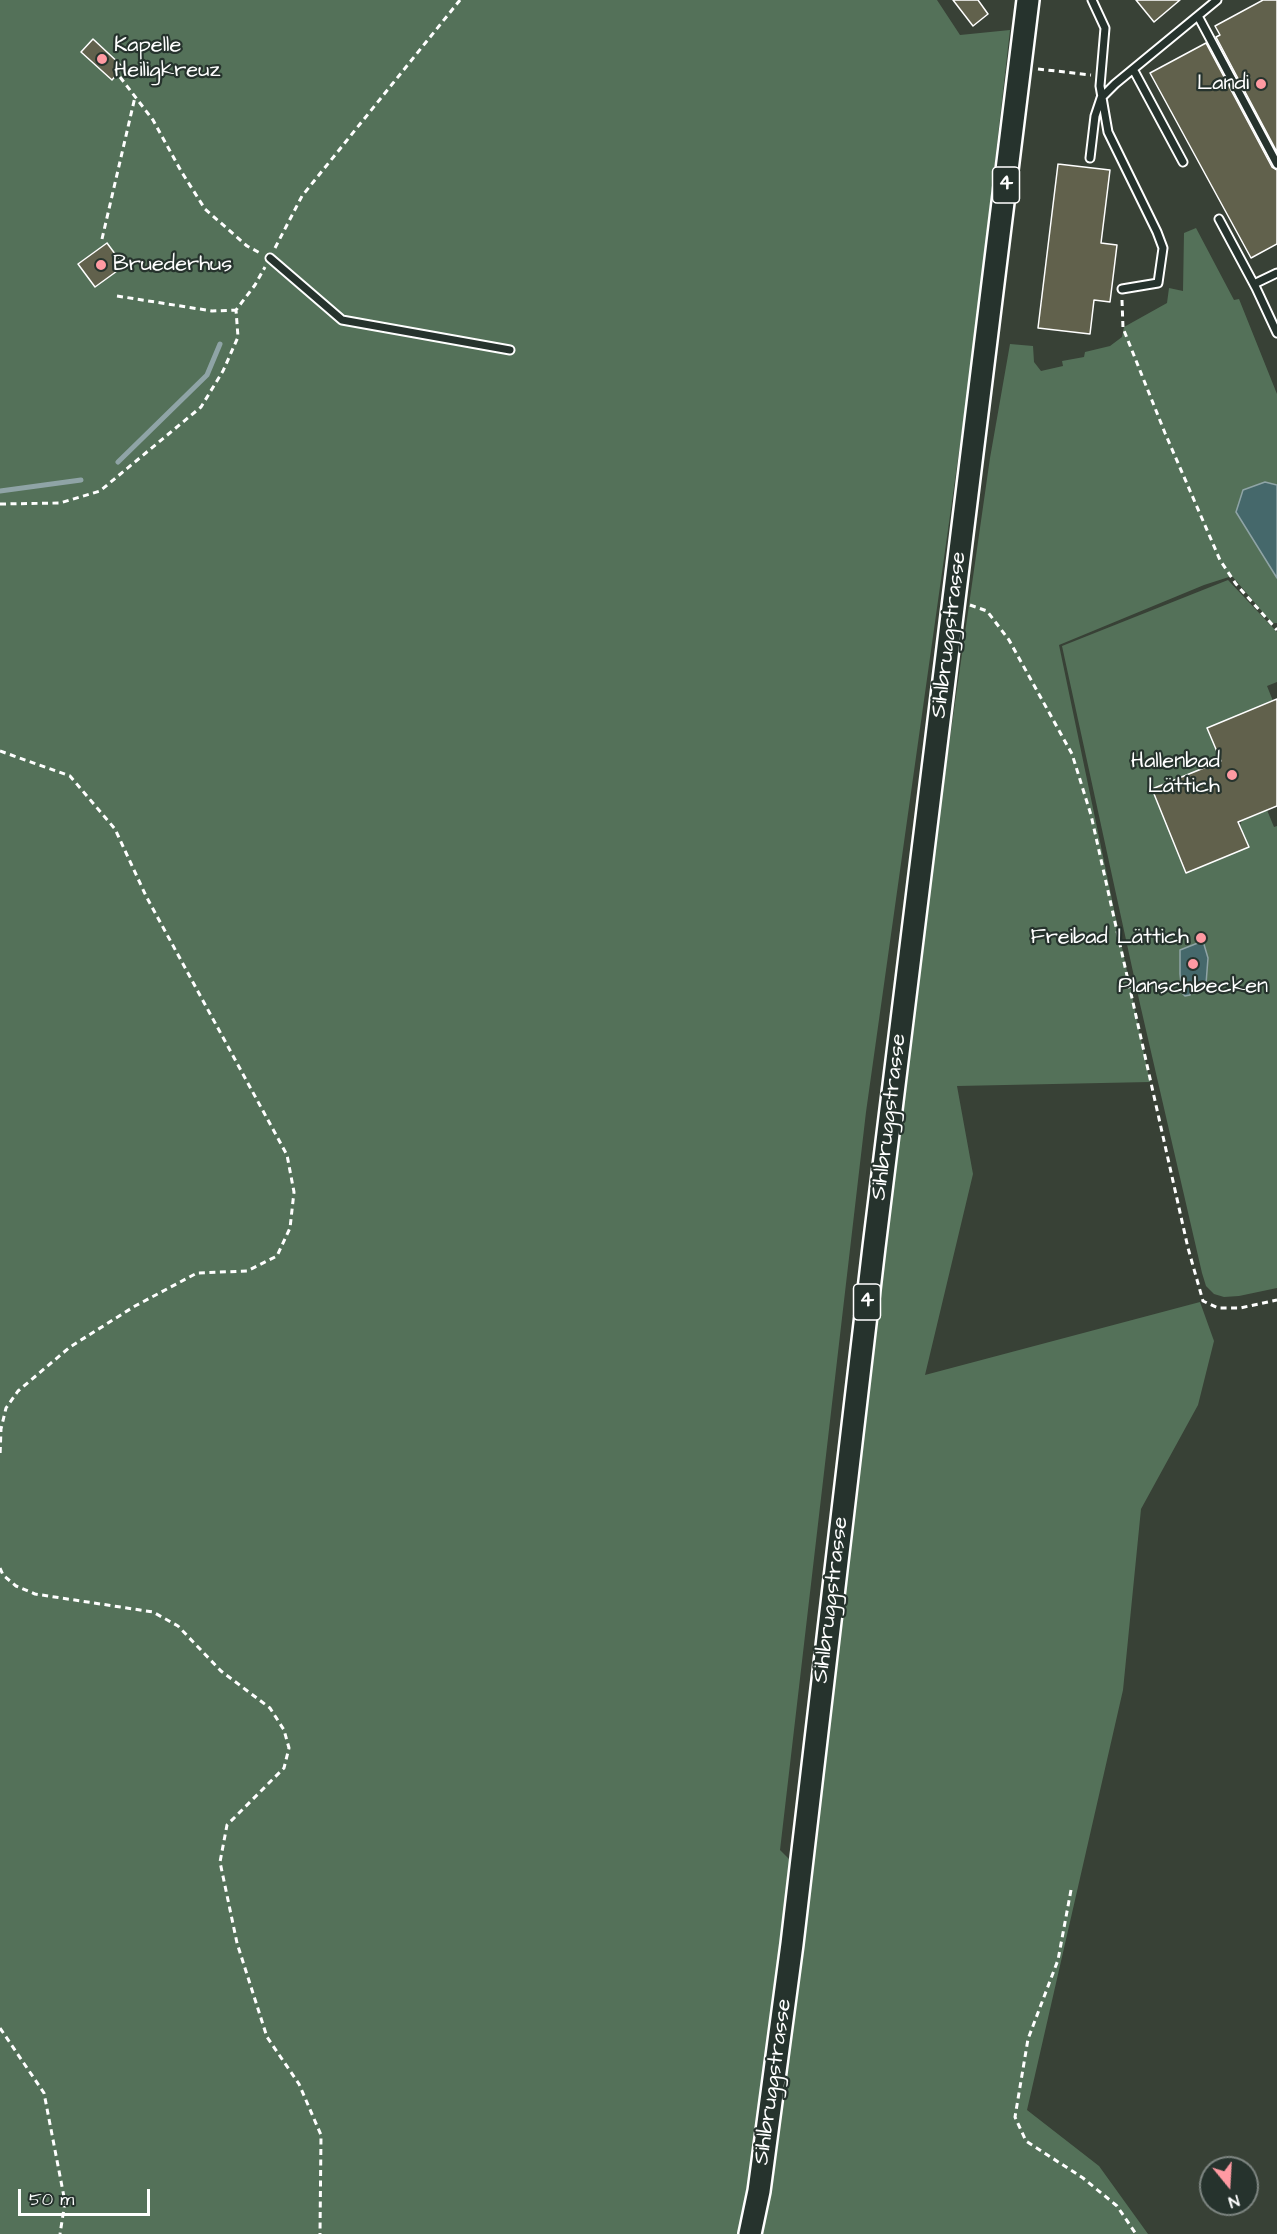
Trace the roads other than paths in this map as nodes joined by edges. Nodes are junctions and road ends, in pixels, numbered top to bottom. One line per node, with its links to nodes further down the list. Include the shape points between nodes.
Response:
1 (1028, 0): 17 (main road, Sihlbruggstrasse / 4, via 792,1944)
2 (1092, 0): 6 (lane, via 1104,28)
3 (1217, 0): 4 (lane)
4 (1198, 16): 5 (lane); 9 (lane)
5 (1133, 69): 6 (lane); 8 (lane)
6 (1101, 98): 7 (lane); 14 (lane, via 1108,132 1163,248 1158,283)
7 (1090, 158)
8 (1183, 162)
9 (1277, 164)
10 (1219, 219): 13 (lane)
11 (270, 258): 16 (lane, via 342,320)
12 (1277, 273): 13 (lane)
13 (1254, 284): 15 (lane)
14 (1122, 289)
15 (1277, 333)
16 (510, 350)
17 (750, 2234)

